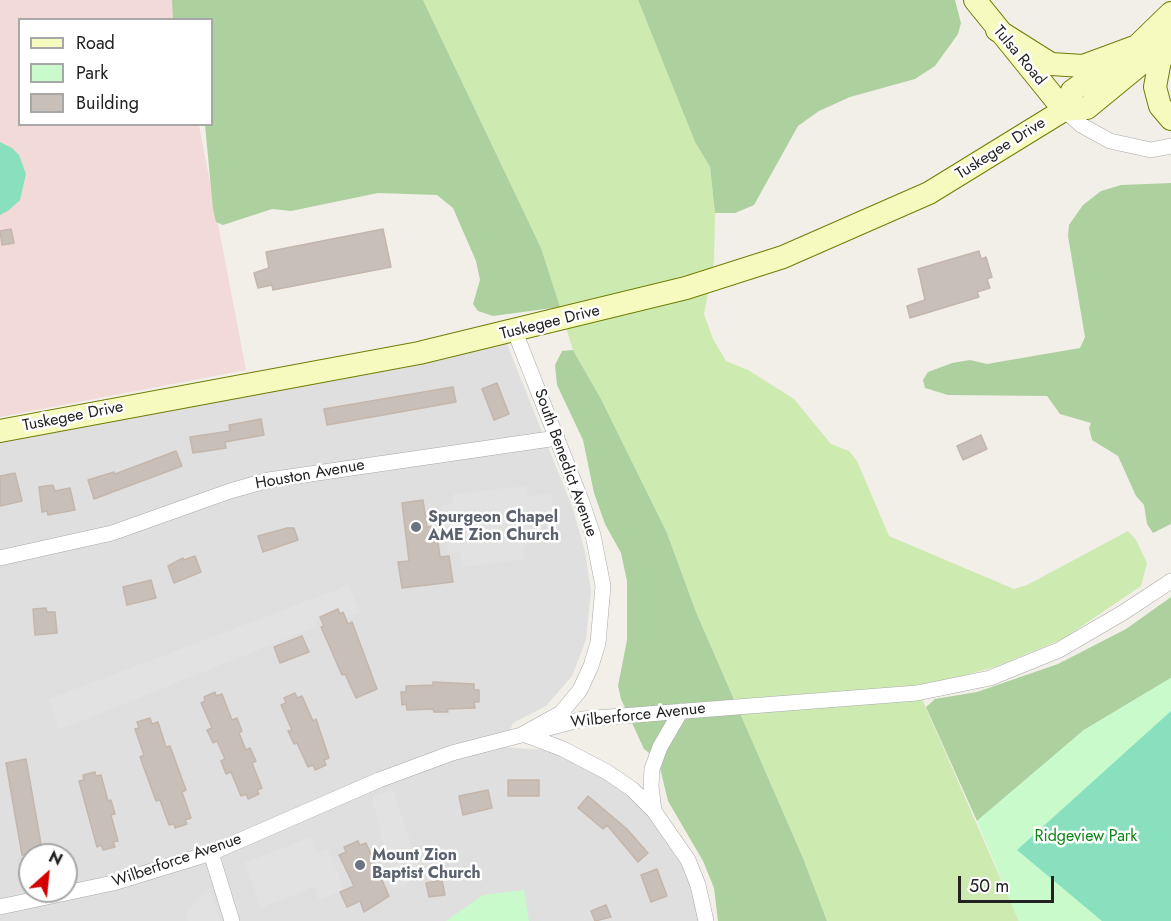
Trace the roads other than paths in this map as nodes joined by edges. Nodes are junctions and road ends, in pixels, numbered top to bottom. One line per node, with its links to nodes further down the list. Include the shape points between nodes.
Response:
1 (975, 0): 3 (street, Tulsa Road)
2 (1171, 13): 5 (street, Tuskegee Drive)
3 (997, 30): 5 (street, via 1051,64 1083,66); 7 (street, Tulsa Road)
4 (1171, 39): 7 (street, Tuskegee Drive, via 1087,108)
5 (1137, 46): 7 (street, Tuskegee Drive, via 1072,91)
6 (1171, 49): 8 (street, via 1156,69 1155,87 1160,106)
7 (1065, 110): 9 (street, via 1081,125 1110,141 1151,150); 10 (street, Tuskegee Drive, via 929,193 783,257 686,288)
8 (1171, 119)
9 (1171, 146)
10 (515, 332): 11 (street, Tuskegee Drive); 12 (street, South Benedict Avenue)
11 (0, 431)
12 (557, 438): 13 (street, Houston Avenue, via 279,478 112,533); 16 (street, South Benedict Avenue, via 593,535 603,586 603,615 591,666 572,702 544,724)
13 (0, 558)
14 (1171, 581): 15 (street, Wilberforce Avenue, via 1059,650 990,678 917,693)
15 (681, 711): 16 (street, Wilberforce Avenue, via 583,719); 17 (street, via 652,769)
16 (523, 734): 17 (street, via 607,771); 18 (street, Wilberforce Avenue, via 452,753 379,780)
17 (654, 811): 21 (street, via 688,860)
18 (211, 853): 19 (street, Wilberforce Avenue, via 113,883); 20 (street)
19 (0, 907)
20 (232, 921)
21 (706, 921)

